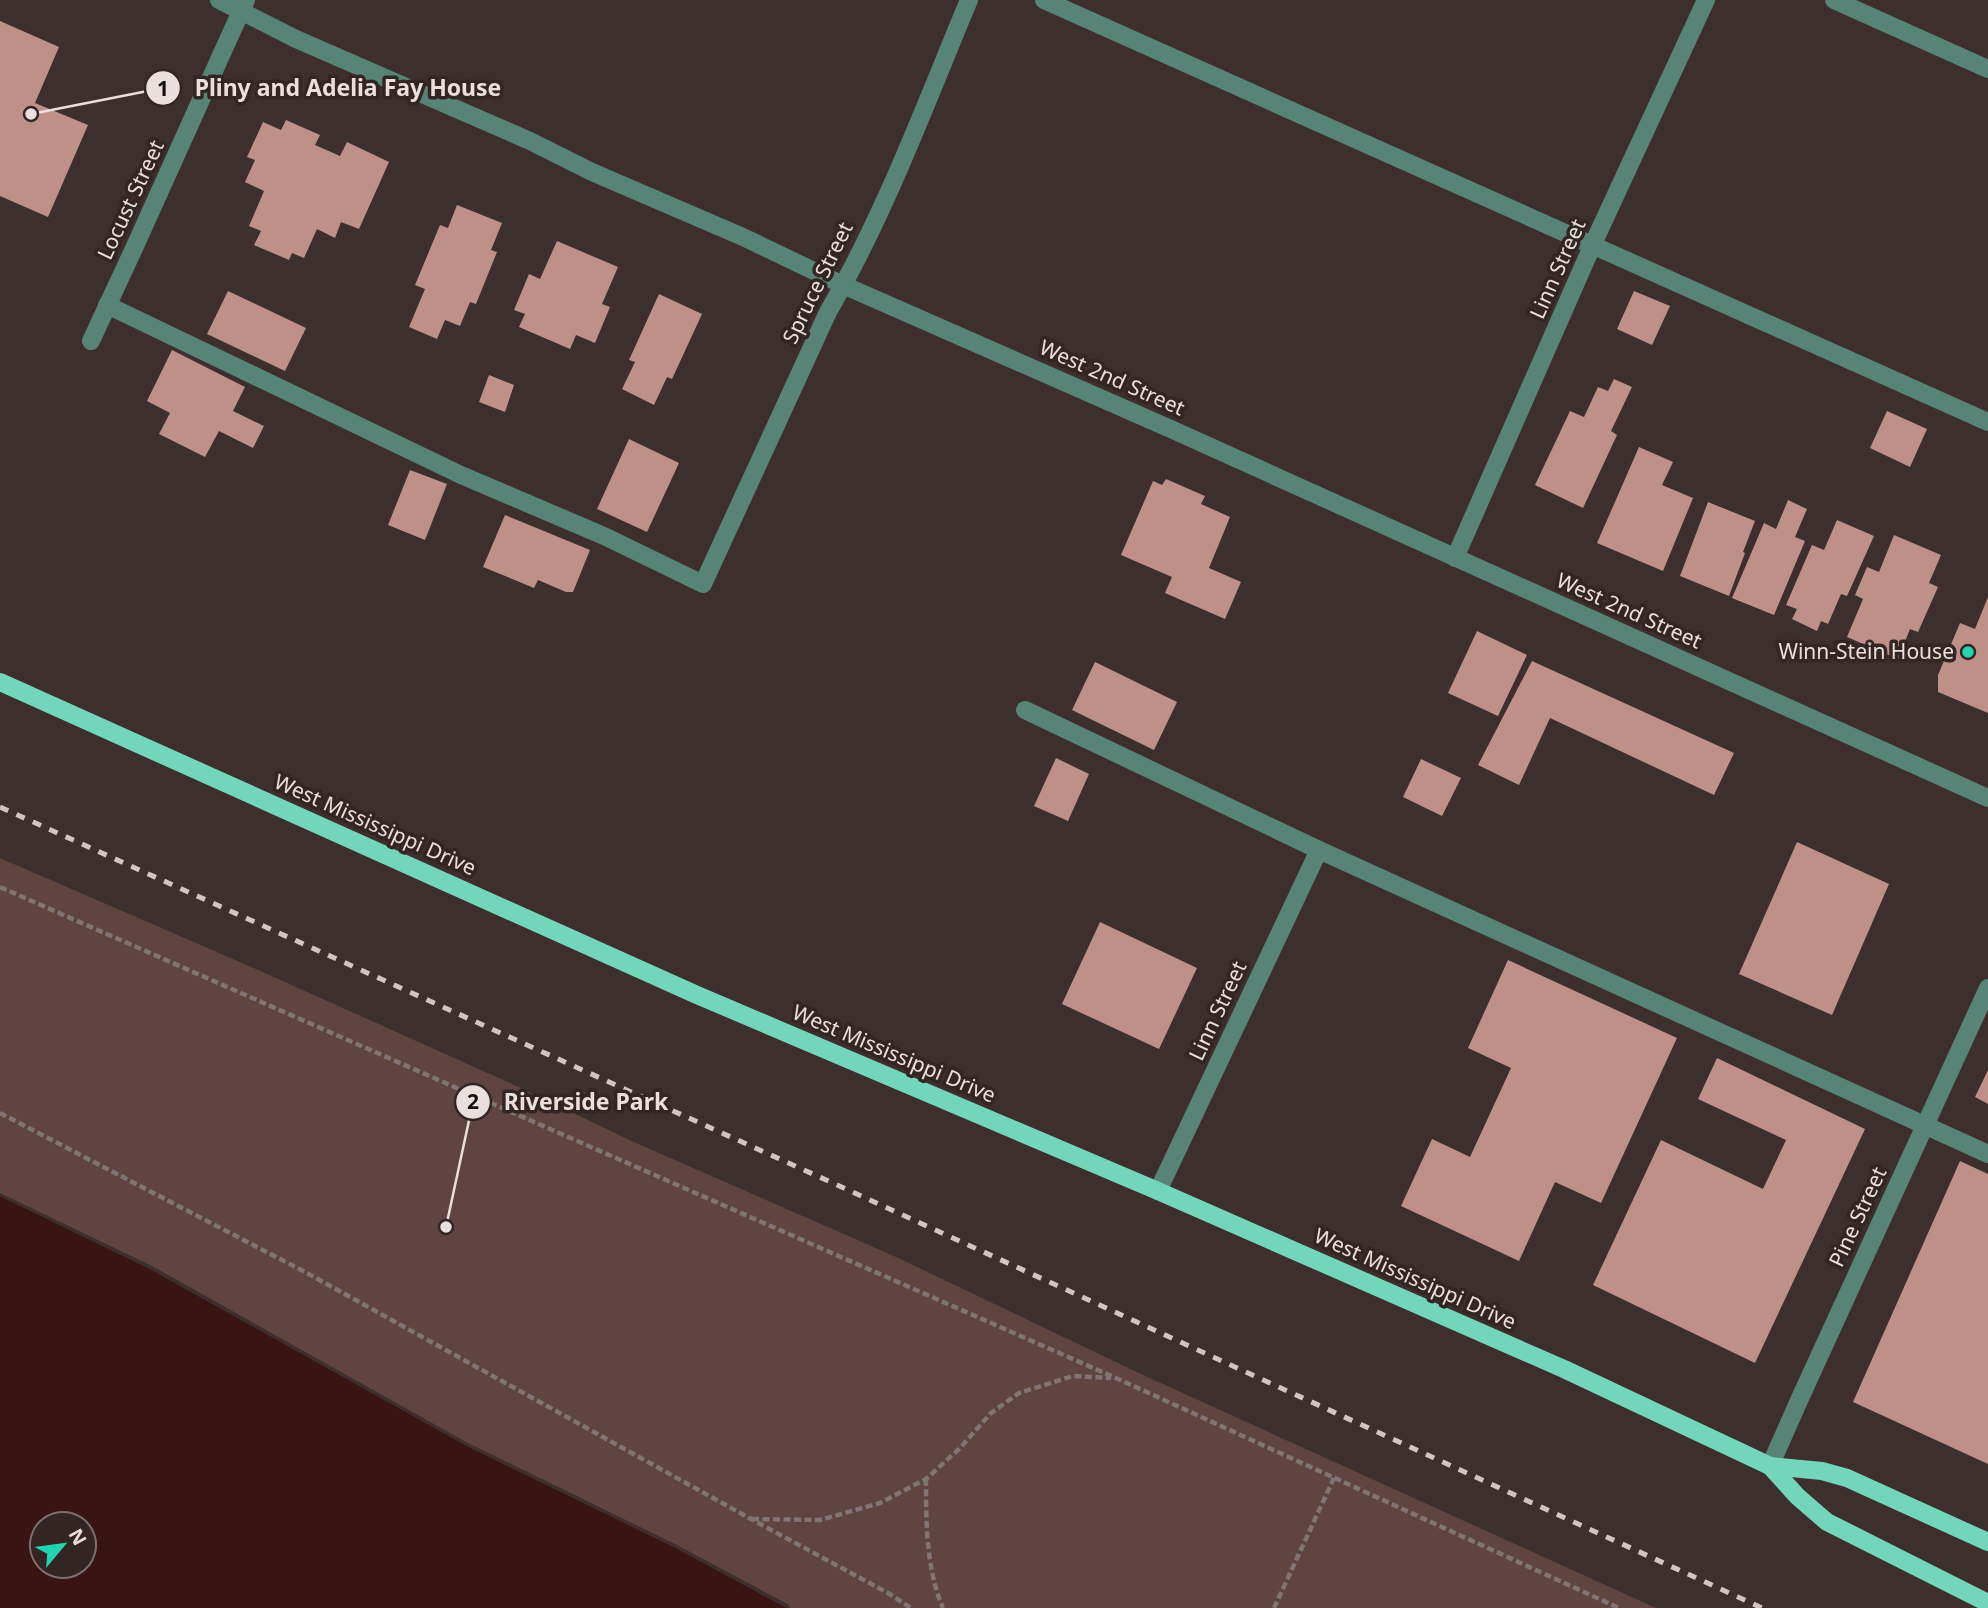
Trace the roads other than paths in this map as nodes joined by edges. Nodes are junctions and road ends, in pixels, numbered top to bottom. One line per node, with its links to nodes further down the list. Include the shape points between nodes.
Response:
1 (219, 0): 6 (street, West 2nd Street)
2 (969, 0): 9 (street, Spruce Street)
3 (1044, 0): 8 (street)
4 (1706, 0): 8 (street, Linn Street)
5 (1834, 0): 7 (street)
6 (244, 6): 9 (street, West 2nd Street, via 296,39); 10 (street, Locust Street)
7 (1988, 69)
8 (1593, 244): 12 (street); 13 (street, Linn Street)
9 (843, 285): 10 (street, Spruce Street, via 703,584 449,470); 13 (street, West 2nd Street)
10 (107, 305): 11 (street, Locust Street)
11 (91, 341)
12 (1988, 422)
13 (1455, 558): 16 (street, West 2nd Street)
14 (0, 682): 21 (main road, West Mississippi Drive, via 697,995)
15 (1025, 710): 17 (street)
16 (1988, 798)
17 (1319, 850): 19 (street); 21 (street, Linn Street)
18 (1988, 988): 19 (street, Pine Street)
19 (1925, 1126): 20 (street); 22 (street, Pine Street)
20 (1988, 1154)
21 (1158, 1191): 22 (main road, West Mississippi Drive, via 1564,1369)
22 (1770, 1466): 23 (main road, via 1847,1478); 24 (main road, via 1827,1522)
23 (1988, 1542)
24 (1988, 1603)

